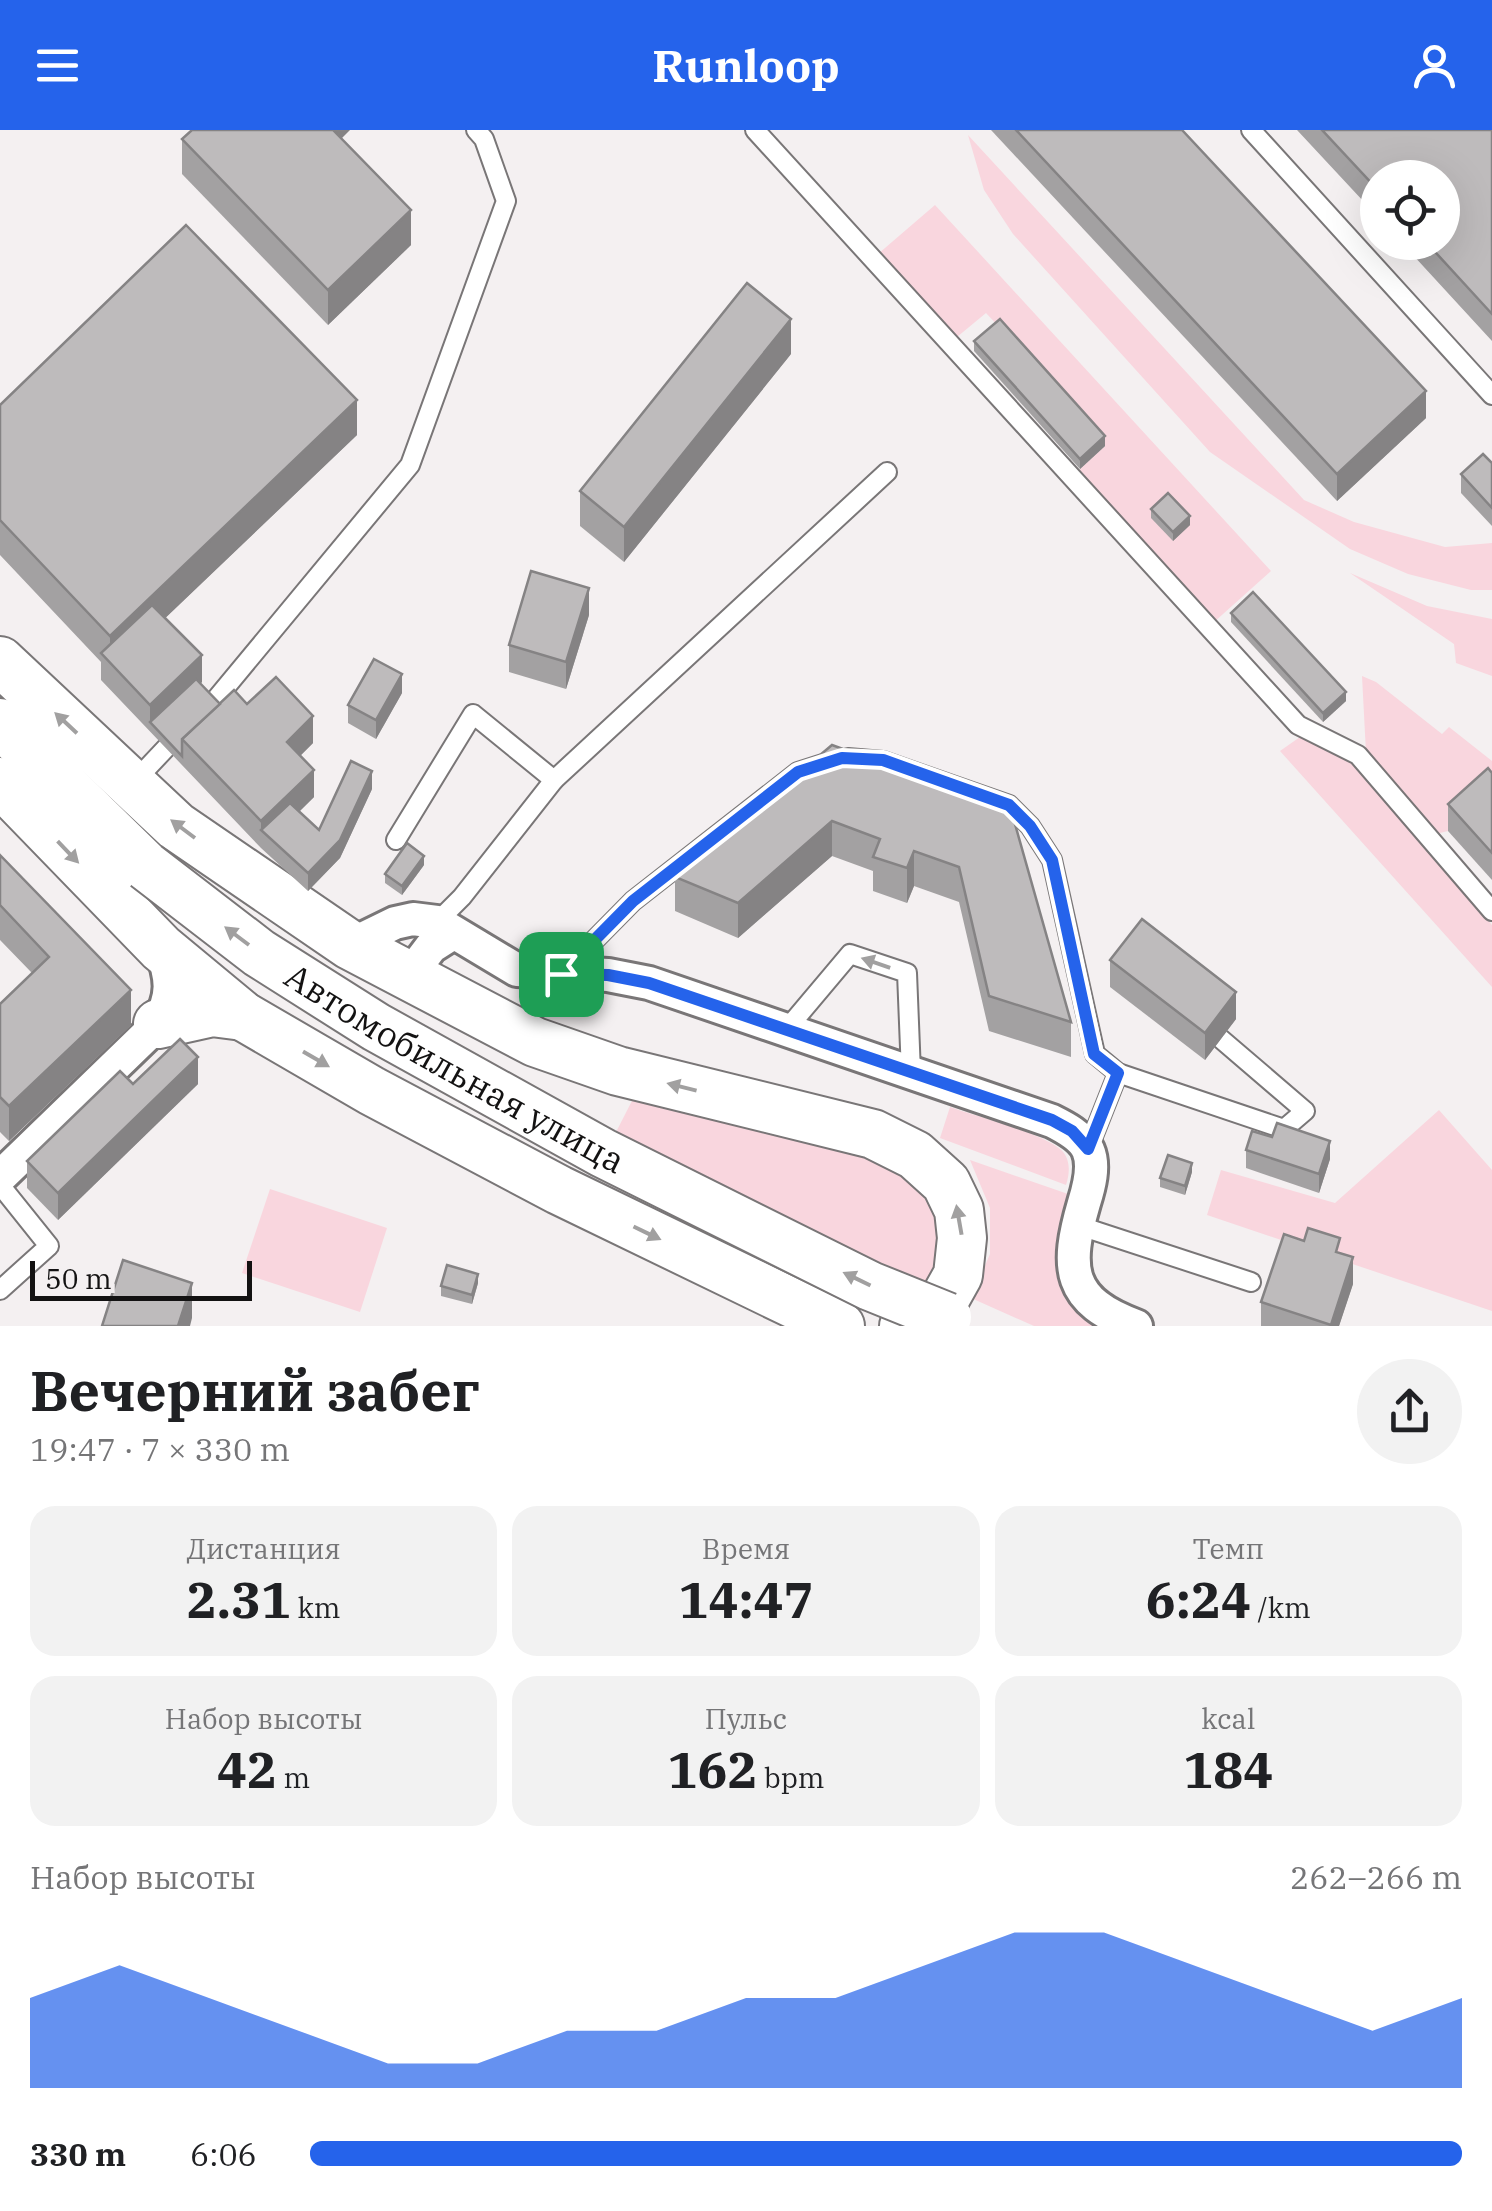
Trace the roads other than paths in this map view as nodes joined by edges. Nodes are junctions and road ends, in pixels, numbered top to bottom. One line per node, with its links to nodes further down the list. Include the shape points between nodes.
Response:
1 (476, 130): 7 (lane, via 506,201 410,466)
2 (755, 130): 14 (lane, via 1298,725 1358,755)
3 (1251, 130): 4 (lane)
4 (1492, 395)
5 (886, 472): 10 (lane)
6 (0, 661): 12 (main road, one-way to 6)
7 (212, 704)
8 (0, 723): 35 (main road, Автомобильная улица, one-way to 8, bridge, via 870,1286 621,1162 376,1026 259,953 146,866)
9 (166, 748): 12 (lane)
10 (554, 780): 13 (lane, via 472,714); 15 (lane)
11 (0, 782): 17 (main road, Автомобильная улица, one-way to 17)
12 (132, 785): 16 (main road, one-way to 12, via 176,826)
13 (396, 840)
14 (1492, 912)
15 (445, 928): 16 (street, via 413,919); 18 (street, via 517,970); 19 (street)
16 (350, 944): 19 (main road)
17 (161, 948): 20 (main road, Автомобильная улица); 21 (street, via 172,996)
18 (561, 974): 22 (street, via 629,978); 24 (lane, via 633,901 798,772 842,758 883,760 1009,805 1030,826 1052,860 1094,1054)
19 (408, 976): 34 (main road, one-way to 19, via 944,1300 958,1275 962,1238 960,1210 946,1183 915,1156 873,1134 568,1054)
20 (243, 1016): 21 (main road, via 212,1012); 32 (main road, Автомобильная улица, one-way to 32, via 559,1190)
21 (158, 1024): 27 (street)
22 (786, 1030): 25 (street); 25 (lane, one-way to 22, via 907,973 850,954)
23 (1221, 1039): 24 (lane, via 1305,1112 1284,1129)
24 (1118, 1073): 26 (lane)
25 (912, 1074): 26 (street, via 1052,1120)
26 (1088, 1149): 29 (street, via 1091,1179)
27 (0, 1177)
28 (0, 1185): 31 (lane, via 49,1246)
29 (1078, 1225): 30 (lane); 36 (street, via 1073,1274 1081,1292 1097,1308)
30 (1250, 1282)
31 (0, 1290)
32 (824, 1319): 33 (main road, Автомобильная улица)
33 (883, 1326)
34 (904, 1326)
35 (969, 1326)
36 (1136, 1326)

